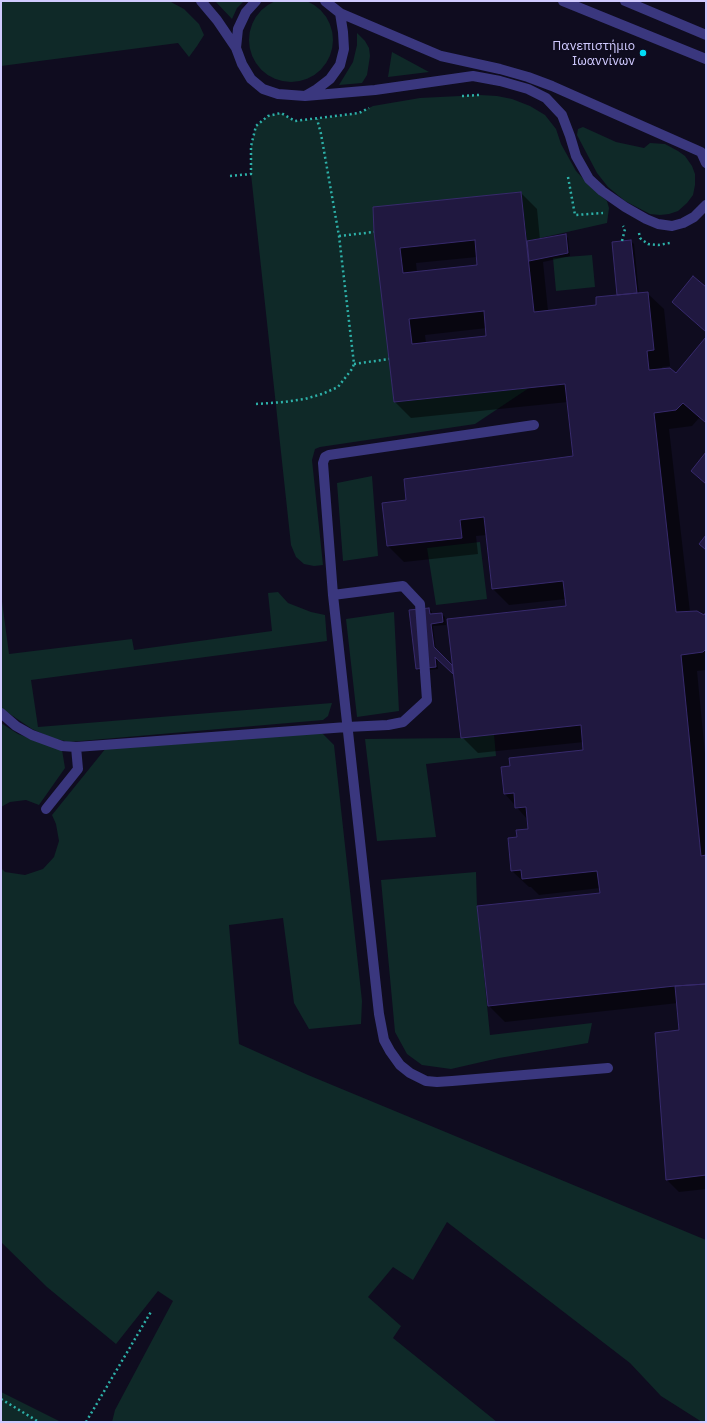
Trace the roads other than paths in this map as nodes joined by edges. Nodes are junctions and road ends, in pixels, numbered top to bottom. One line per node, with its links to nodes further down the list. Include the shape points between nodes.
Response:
1 (201, 1): 8 (lane)
2 (256, 1): 8 (lane, via 246,12 238,29)
3 (325, 1): 6 (lane)
4 (563, 1): 9 (lane)
5 (626, 1): 7 (lane)
6 (340, 12): 10 (lane, via 344,49 340,65 330,79); 11 (lane, via 441,56 500,68 552,86)
7 (706, 35)
8 (236, 48): 10 (lane, via 248,74 262,89 278,94)
9 (706, 59)
10 (305, 96): 15 (lane, via 375,90 473,76 500,81 546,98 562,116 583,169 595,185 619,203 658,224 672,226)
11 (703, 153): 12 (lane)
12 (706, 163)
13 (706, 205): 15 (lane)
14 (706, 210): 15 (lane)
15 (694, 217)
16 (534, 425): 17 (lane, via 325,457 323,463)
17 (333, 595): 19 (lane); 19 (lane, via 403,586 420,604 427,700 403,722 388,726)
18 (1, 713): 20 (lane, via 32,735 62,746)
19 (347, 727): 20 (lane); 22 (lane, via 382,1031 384,1040 400,1065 417,1077 437,1082)
20 (76, 747): 21 (lane, via 78,769)
21 (46, 809)
22 (608, 1068)

